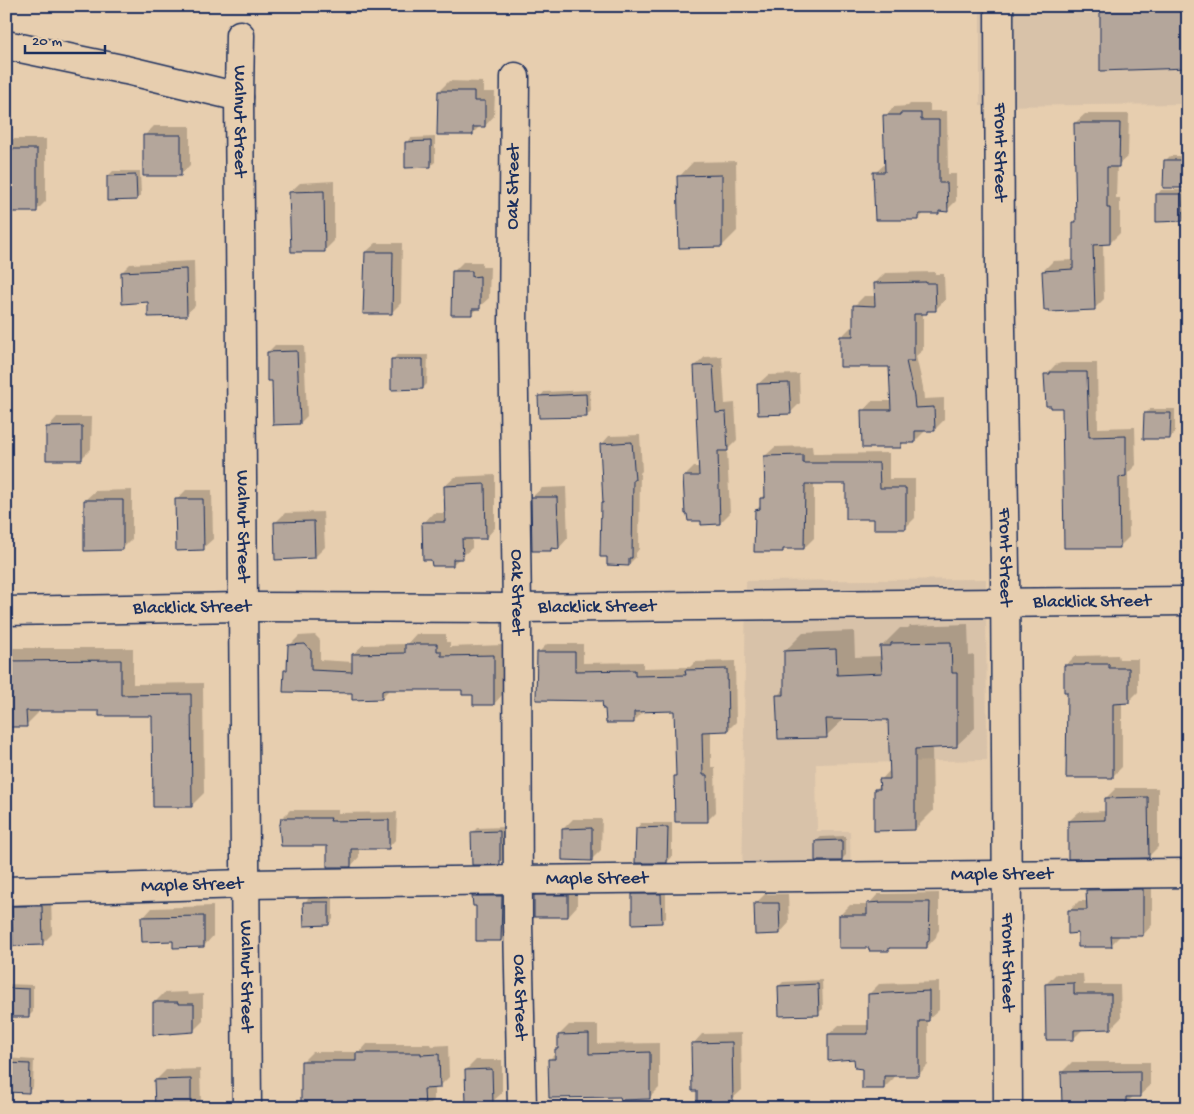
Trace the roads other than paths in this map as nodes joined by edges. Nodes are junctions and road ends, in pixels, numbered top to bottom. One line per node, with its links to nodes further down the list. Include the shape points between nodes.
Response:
1 (998, 6): 7 (street, Front Street)
2 (240, 35): 5 (street, Walnut Street)
3 (6, 45): 5 (street)
4 (516, 77): 9 (street, Oak Street, via 513,328)
5 (239, 97): 8 (street, Walnut Street)
6 (1188, 601): 7 (street, Blacklick Street)
7 (1005, 603): 9 (street, Blacklick Street); 12 (street, Front Street)
8 (243, 607): 9 (street, Blacklick Street); 10 (street, Blacklick Street); 14 (street, Walnut Street)
9 (517, 608): 13 (street, Oak Street)
10 (6, 611)
11 (1188, 873): 12 (street, Maple Street)
12 (1007, 876): 13 (street, Maple Street); 18 (street, Front Street)
13 (517, 880): 14 (street, Maple Street); 17 (street, Oak Street)
14 (246, 884): 15 (street, Maple Street); 16 (street, Walnut Street)
15 (6, 891)
16 (247, 1108)
17 (522, 1108)
18 (1008, 1108)

